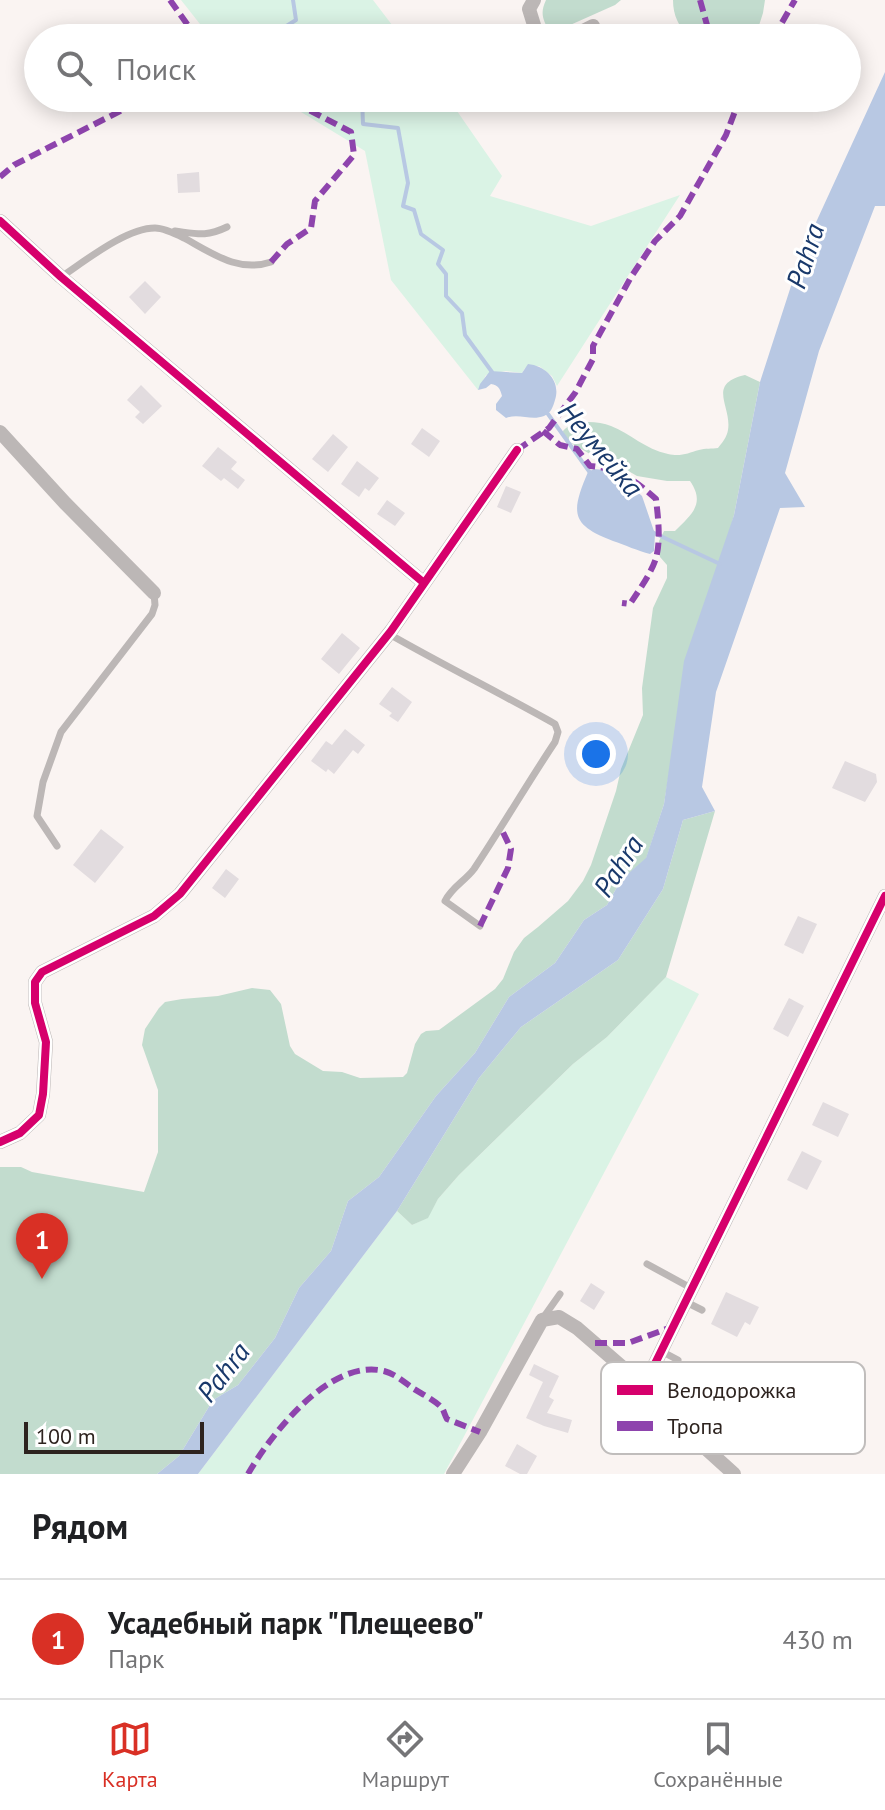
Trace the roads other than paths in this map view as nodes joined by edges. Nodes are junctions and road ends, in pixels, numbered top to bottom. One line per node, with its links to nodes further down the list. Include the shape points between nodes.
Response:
1 (534, 0): 2 (street, via 529,9)
2 (534, 24)
3 (0, 221): 7 (street)
4 (227, 227): 5 (lane, via 213,234)
5 (154, 228): 6 (lane, via 175,233 231,263 257,267); 7 (lane, via 125,236)
6 (271, 262)
7 (61, 277): 10 (street)
8 (0, 432): 11 (street)
9 (517, 450): 10 (street)
10 (424, 583): 12 (street)
11 (154, 593): 13 (lane, via 152,614 61,732 37,816)
12 (389, 634): 15 (lane, via 555,724 558,732 467,879 445,901); 16 (street, via 180,894 154,916 42,972 35,982 46,1042 39,1115)
13 (57, 846)
14 (885, 896): 19 (street)
15 (480, 926)
16 (0, 1142)
17 (647, 1264): 19 (lane)
18 (560, 1294): 21 (lane)
19 (689, 1295): 20 (lane); 22 (street)
20 (702, 1310)
21 (542, 1320): 24 (street, via 559,1317); 27 (street)
22 (661, 1351): 23 (lane); 25 (street)
23 (678, 1360)
24 (616, 1362)
25 (656, 1362)
26 (712, 1454): 28 (street)
27 (453, 1474)
28 (734, 1474)

